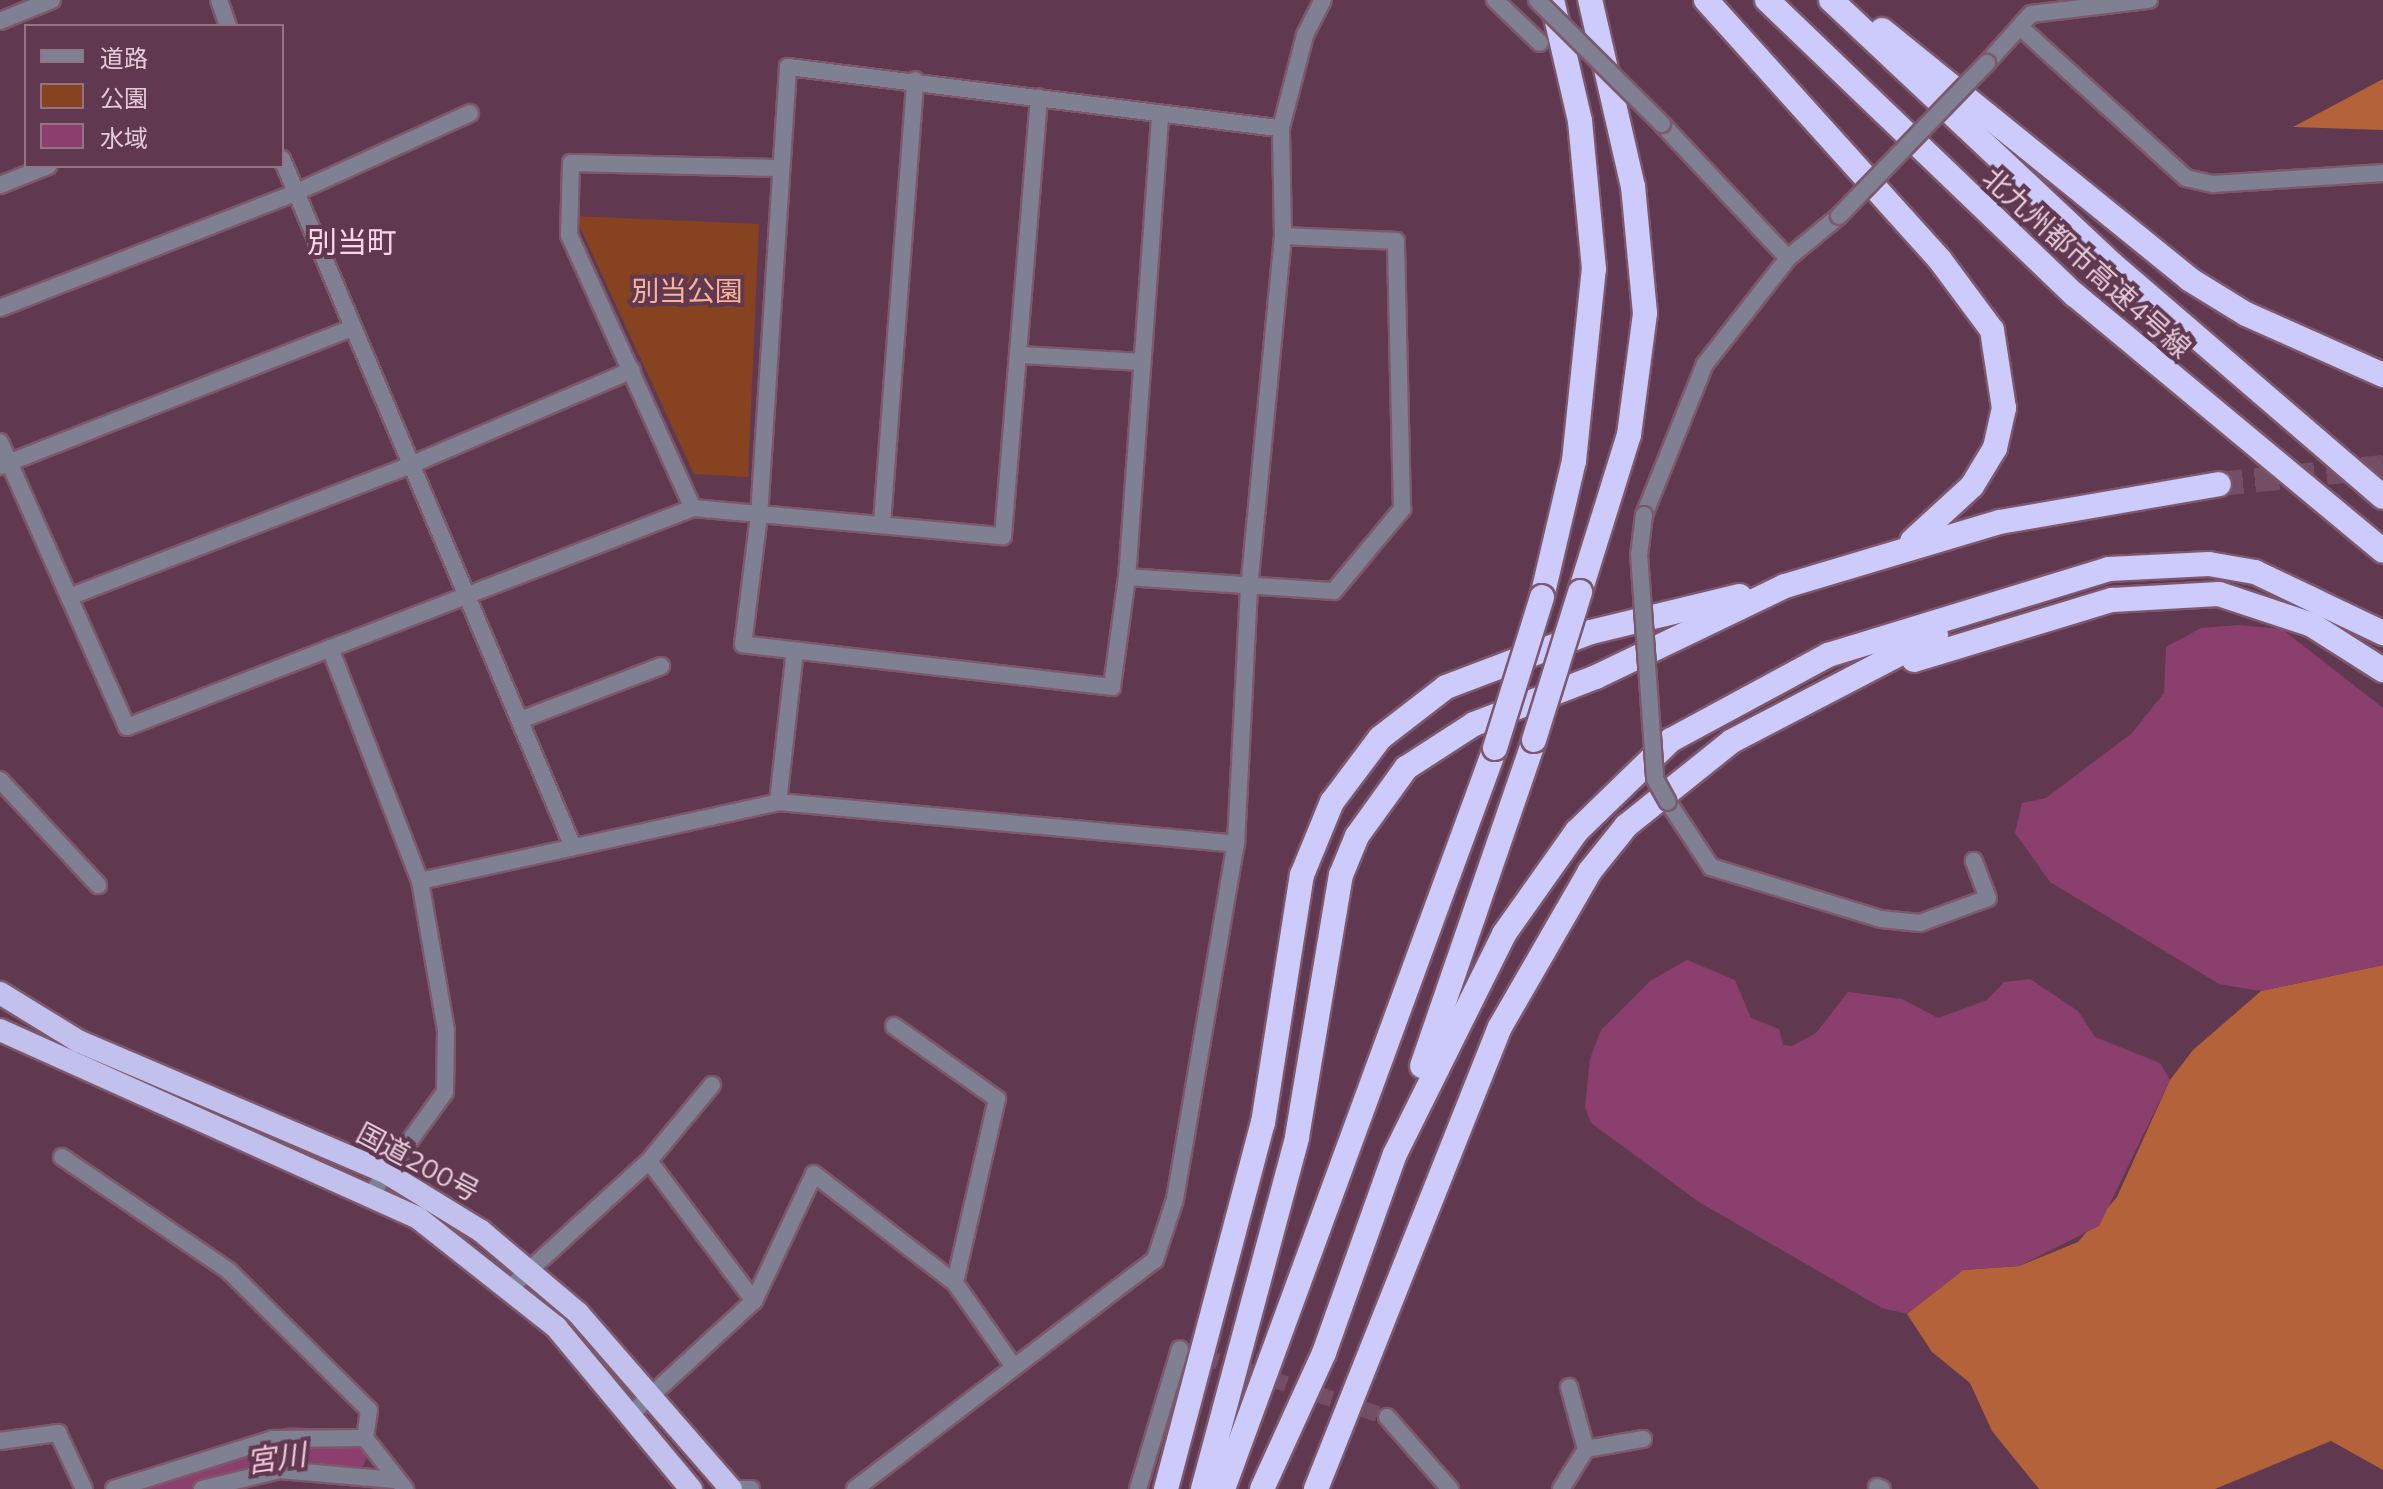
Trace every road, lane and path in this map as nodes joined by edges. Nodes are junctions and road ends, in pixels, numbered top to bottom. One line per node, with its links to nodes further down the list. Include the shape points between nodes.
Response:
1 (52, 0): 13 (street)
2 (219, 0): 14 (street)
3 (1323, 0): 21 (street, via 1305,35)
4 (1495, 0): 16 (street)
5 (1537, 0): 29 (street, bridge)
6 (1552, 0): 100 (highway, bridge, via 1580,121 1594,269 1574,461 1542,597 1495,748)
7 (1590, 0): 79 (highway, bridge, via 1633,187 1645,313 1629,435 1534,740)
8 (1706, 0): 44 (highway, via 1940,260 1992,330 2004,408 1995,448 1972,486)
9 (1767, 0): 45 (highway, 北九州都市高速4号線, via 2075,295)
10 (1831, 0): 40 (highway, 北九州都市高速4号線, via 2112,264)
11 (1847, 0): 35 (highway, via 2178,271 2246,314)
12 (2149, 0): 15 (street, via 2031,14)
13 (0, 21)
14 (227, 24)
15 (2020, 27): 25 (street, via 2186,178 2213,184); 29 (street, bridge, via 1839,216)
16 (1540, 43)
17 (915, 80): 18 (street); 24 (street, via 788,67); 43 (street)
18 (1039, 97): 20 (street); 32 (street)
19 (470, 113): 27 (street)
20 (1160, 118): 21 (street); 33 (street)
21 (1281, 128): 28 (street)
22 (284, 163): 27 (street)
23 (43, 168): 26 (street)
24 (778, 168): 34 (street, via 571,163 569,235); 42 (street)
25 (2383, 173)
26 (0, 185)
27 (297, 192): 30 (street); 31 (street)
28 (1283, 236): 49 (street); 49 (street, via 1396,241 1402,509 1334,591)
29 (1788, 258): 63 (street, bridge, via 1705,364 1644,515 1639,554 1655,779 1711,867 1881,919 1920,923 1988,898)
30 (0, 308)
31 (352, 328): 37 (street); 38 (street)
32 (1021, 355): 33 (street); 43 (street, via 1003,536)
33 (1142, 362): 47 (street)
34 (632, 370): 38 (street); 41 (street)
35 (2383, 375)
36 (0, 442): 37 (street)
37 (4, 464): 51 (street)
38 (413, 464): 50 (street); 51 (street)
39 (2219, 484): 44 (highway, via 2000,522)
40 (2383, 497)
41 (693, 508): 42 (street); 50 (street)
42 (759, 516): 43 (street); 54 (street, via 743,644)
43 (882, 523)
44 (1904, 547): 48 (highway)
45 (2383, 551)
46 (2161, 564): 52 (highway, via 2255,572); 57 (highway, via 1948,630); 79 (highway, via 2057,581 1828,655 1719,709 1621,786 1539,881 1458,1021 1395,1154)
47 (1127, 577): 49 (street); 54 (street, via 1112,687)
48 (1785, 586): 98 (highway, via 1591,632 1484,669 1411,711 1353,769 1302,875 1247,1195); 99 (highway, via 1439,741 1378,802 1357,836 1331,914 1297,1137)
49 (1249, 589): 61 (street)
50 (467, 591): 53 (street); 58 (street)
51 (69, 597): 53 (street, via 127,727)
52 (2383, 633)
53 (330, 648): 64 (street)
54 (795, 651): 60 (street)
55 (661, 666): 58 (street)
56 (2383, 670): 57 (highway, via 2263,605 2162,593 2065,611)
57 (1830, 686): 102 (highway, via 1780,710 1678,778 1626,826 1557,920 1500,1027)
58 (523, 719): 62 (street)
59 (0, 780): 65 (street)
60 (778, 802): 61 (street); 62 (street)
61 (1236, 844): 80 (street, via 1175,1199 1155,1260)
62 (573, 847): 64 (street)
63 (1974, 861)
64 (420, 881): 72 (street, via 446,1030 445,1092)
65 (98, 885)
66 (0, 993): 72 (highway, 国道200号, via 78,1041)
67 (894, 1026): 75 (street, via 997,1099)
68 (0, 1030): 73 (highway, 国道200号, via 54,1060)
69 (712, 1085): 71 (street)
70 (62, 1157): 85 (street, via 229,1271 369,1410)
71 (649, 1161): 74 (street); 77 (street)
72 (385, 1172): 73 (street); 74 (highway, 国道200号)
73 (372, 1193): 76 (highway, 国道200号)
74 (529, 1268): 76 (street); 82 (highway, 国道200号)
75 (955, 1283): 77 (street, via 814,1174); 80 (street)
76 (512, 1286): 83 (highway, 国道200号)
77 (754, 1301): 82 (street)
78 (1180, 1349): 97 (street)
79 (1324, 1353): 101 (highway)
80 (1012, 1364): 96 (street)
81 (1569, 1387): 88 (street)
82 (651, 1396): 83 (street); 90 (highway, 国道200号)
83 (631, 1414): 94 (highway, 国道200号)
84 (1387, 1417): 103 (street)
85 (365, 1438): 89 (street); 92 (street, via 273,1439)
86 (1643, 1439): 88 (street)
87 (0, 1441): 91 (street, via 58,1433)
88 (1586, 1449): 104 (street)
89 (400, 1484): 93 (street, via 280,1470)
90 (727, 1488): 95 (street)
91 (84, 1489)
92 (114, 1489)
93 (202, 1489)
94 (691, 1489)
95 (751, 1489)
96 (855, 1489)
97 (1138, 1489)
98 (1166, 1489)
99 (1203, 1489)
100 (1223, 1489)
101 (1262, 1489)
102 (1316, 1489)
103 (1450, 1489)
104 (1561, 1489)

